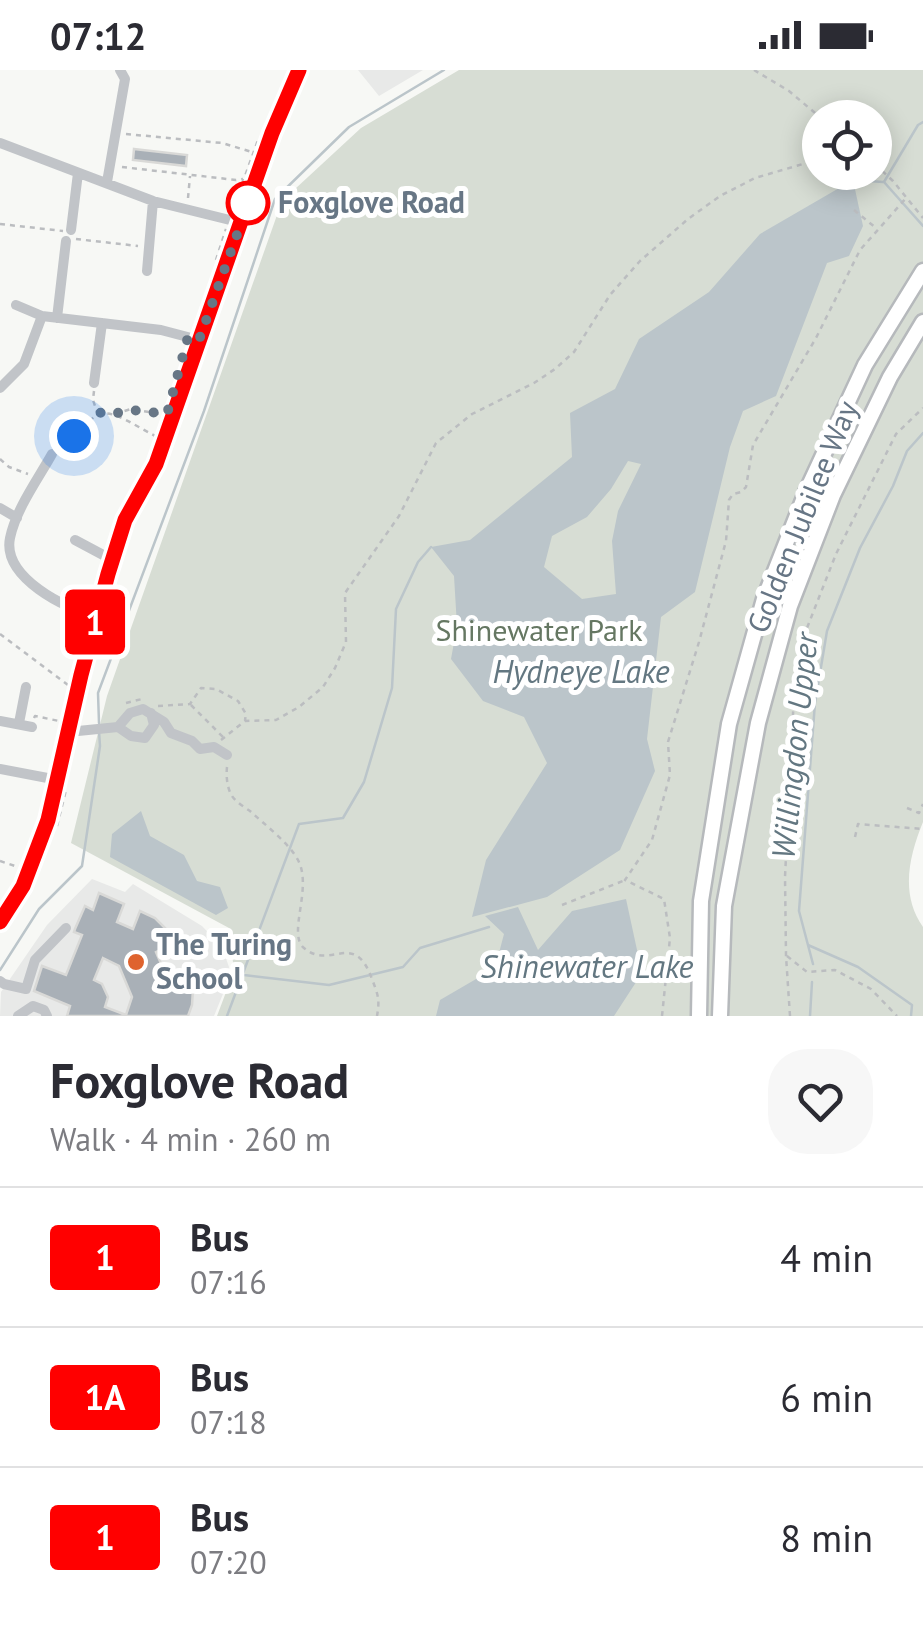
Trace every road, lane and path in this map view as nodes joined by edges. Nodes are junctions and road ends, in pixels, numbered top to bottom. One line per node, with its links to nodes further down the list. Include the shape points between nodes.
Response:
1 (120, 70): 5 (street, via 125,79)
2 (299, 70): 22 (street)
3 (754, 70): 4 (path)
4 (802, 102)
5 (116, 132): 8 (path, via 222,143); 10 (street)
6 (260, 136): 8 (path)
7 (0, 143): 11 (street)
8 (253, 153): 13 (path)
9 (802, 163): 59 (path, via 755,178 688,219 640,261 555,369 472,414 436,443 400,516 345,593 346,642 323,687 276,720)
10 (110, 166): 12 (path); 15 (street)
11 (78, 174): 15 (street); 25 (street)
12 (190, 175): 13 (path); 18 (path)
13 (244, 178): 21 (path)
14 (892, 181): 16 (path)
15 (107, 182): 17 (street)
16 (907, 197): 20 (path); 24 (path)
17 (153, 201): 18 (street); 26 (street)
18 (187, 210): 21 (street)
19 (854, 210): 24 (path)
20 (923, 218)
21 (229, 220): 22 (street); 27 (path)
22 (242, 223): 35 (street)
23 (0, 224): 25 (path)
24 (878, 229): 74 (path, via 860,250 753,445 746,487 728,500 726,541 668,742 670,774 652,840)
25 (68, 236): 26 (path); 32 (street)
26 (150, 247): 28 (street)
27 (214, 267)
28 (146, 271)
29 (923, 271): 86 (highway, Golden Jubilee Way, via 865,365 764,599 730,724 701,901)
30 (16, 305): 31 (street)
31 (42, 316): 32 (street); 37 (street, via 24,364)
32 (56, 318): 34 (street)
33 (923, 322): 87 (highway, Golden Jubilee Way, via 833,496 790,606 758,724 724,906)
34 (102, 323): 35 (street); 36 (street)
35 (199, 340): 50 (street, via 156,464)
36 (94, 383): 39 (path)
37 (0, 388)
38 (923, 408): 78 (path, via 896,434 806,628 794,694)
39 (98, 413): 40 (path); 43 (path)
40 (113, 414): 41 (path); 42 (path, via 158,437)
41 (167, 414)
42 (154, 446)
43 (52, 454): 45 (street)
44 (0, 459): 45 (path)
45 (33, 476): 47 (street)
46 (0, 508): 47 (street)
47 (17, 518): 49 (street)
48 (76, 540): 50 (street)
49 (5, 553): 51 (street, via 53,600)
50 (113, 558): 51 (street)
51 (96, 616): 54 (street)
52 (0, 634): 54 (path)
53 (26, 687): 60 (street)
54 (78, 688): 63 (street)
55 (190, 704): 56 (path, via 157,706 142,698); 59 (path, via 201,688 216,689 238,701); 64 (path)
56 (123, 705)
57 (150, 712): 62 (street, via 137,709); 62 (street, via 154,725 145,738); 65 (street, via 171,733)
58 (0, 720): 60 (street)
59 (245, 721): 64 (path)
60 (19, 722): 61 (street)
61 (32, 726): 63 (path, via 35,716)
62 (118, 727): 63 (street)
63 (72, 728): 67 (street)
64 (224, 738): 65 (path, via 216,743)
65 (227, 755): 84 (path, via 233,798 301,866 299,941 318,955 353,953 366,961 380,1001)
66 (0, 769): 67 (street)
67 (58, 780): 73 (street)
68 (923, 804): 69 (path, via 919,813)
69 (907, 808)
70 (923, 829): 71 (path, via 858,824)
71 (855, 837)
72 (0, 861): 73 (path)
73 (28, 871): 76 (street)
74 (625, 880): 75 (path); 85 (path, via 664,899 670,938)
75 (562, 905)
76 (0, 922)
77 (66, 928): 80 (street, via 35,960)
78 (786, 956): 88 (path); 89 (path, via 807,972 835,970)
79 (0, 981): 80 (street)
80 (26, 989): 81 (street)
81 (30, 1007): 82 (street); 83 (street)
82 (18, 1016)
83 (47, 1016)
84 (377, 1016)
85 (662, 1016)
86 (699, 1016)
87 (720, 1016)
88 (790, 1016)
89 (897, 1016)

